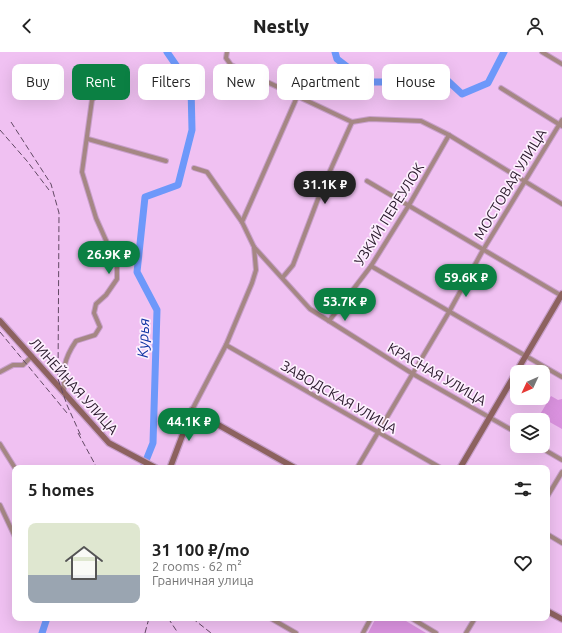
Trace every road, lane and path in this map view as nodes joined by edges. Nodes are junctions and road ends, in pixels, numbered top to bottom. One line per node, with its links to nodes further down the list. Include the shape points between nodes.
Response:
1 (227, 52): 4 (street, via 228,62 235,67)
2 (542, 52): 3 (street)
3 (562, 64)
4 (277, 87)
5 (501, 88): 11 (street)
6 (92, 100): 13 (street)
7 (296, 100): 20 (street)
8 (304, 100): 10 (street)
9 (562, 120): 11 (street, МОСТОВАЯ УЛИЦА)
10 (352, 122): 12 (street, via 370,119 421,121); 24 (street, via 321,191 293,265)
11 (561, 125): 17 (street, МОСТОВАЯ УЛИЦА)
12 (449, 135): 17 (street); 19 (street, УЗКИЙ ПЕРЕУЛОК)
13 (88, 139): 14 (street); 35 (street, via 82,172 96,218 118,265 117,280 96,304 94,313 100,327 96,335 76,341 67,354 63,370)
14 (166, 161)
15 (194, 168): 20 (street, КРАСНАЯ УЛИЦА, via 207,172)
16 (367, 181): 19 (street)
17 (526, 181): 18 (street); 22 (street, МОСТОВАЯ УЛИЦА)
18 (562, 204)
19 (408, 206): 22 (street); 23 (street, УЗКИЙ ПЕРЕУЛОК)
20 (242, 222): 21 (street, КРАСНАЯ УЛИЦА)
21 (254, 247): 24 (street, КРАСНАЯ УЛИЦА); 29 (street, via 255,276)
22 (483, 250): 25 (street); 26 (street, МОСТОВАЯ УЛИЦА)
23 (371, 266): 26 (street); 28 (street, УЗКИЙ ПЕРЕУЛОК)
24 (283, 277): 28 (street, КРАСНАЯ УЛИЦА, via 305,304)
25 (562, 295): 31 (street)
26 (449, 312): 31 (street); 33 (street, МОСТОВАЯ УЛИЦА)
27 (0, 321): 30 (street, ЛИНЕЙНАЯ УЛИЦА)
28 (329, 321): 33 (street, КРАСНАЯ УЛИЦА)
29 (226, 346): 36 (street); 39 (street, ЗАВОДСКАЯ УЛИЦА)
30 (32, 356): 32 (street, via 23,365 14,365); 35 (street, ЛИНЕЙНАЯ УЛИЦА)
31 (526, 356): 34 (street); 37 (street)
32 (0, 372)
33 (413, 374): 37 (street, КРАСНАЯ УЛИЦА); 39 (street, МОСТОВАЯ УЛИЦА)
34 (562, 377)
35 (64, 393): 44 (street, ЛИНЕЙНАЯ УЛИЦА, via 109,444)
36 (192, 410): 45 (street); 46 (street)
37 (490, 417): 38 (street, КРАСНАЯ УЛИЦА); 49 (street)
38 (510, 429)
39 (378, 432): 47 (street, МОСТОВАЯ УЛИЦА); 48 (street, ЗАВОДСКАЯ УЛИЦА)
40 (0, 444): 43 (street)
41 (550, 453): 42 (street)
42 (562, 460)
43 (13, 465)
44 (150, 465)
45 (171, 465)
46 (290, 465)
47 (360, 465)
48 (436, 465)
49 (462, 465)
50 (562, 472): 51 (street)
51 (550, 492)
52 (0, 506): 53 (street)
53 (12, 531)
54 (550, 536): 55 (street)
55 (562, 543)
56 (550, 612): 57 (street)
57 (562, 619)
58 (275, 621): 62 (street)
59 (369, 621): 63 (street)
60 (416, 621): 64 (street)
61 (473, 621): 65 (street)
62 (296, 633)
63 (363, 633)
64 (436, 633)
65 (466, 633)

